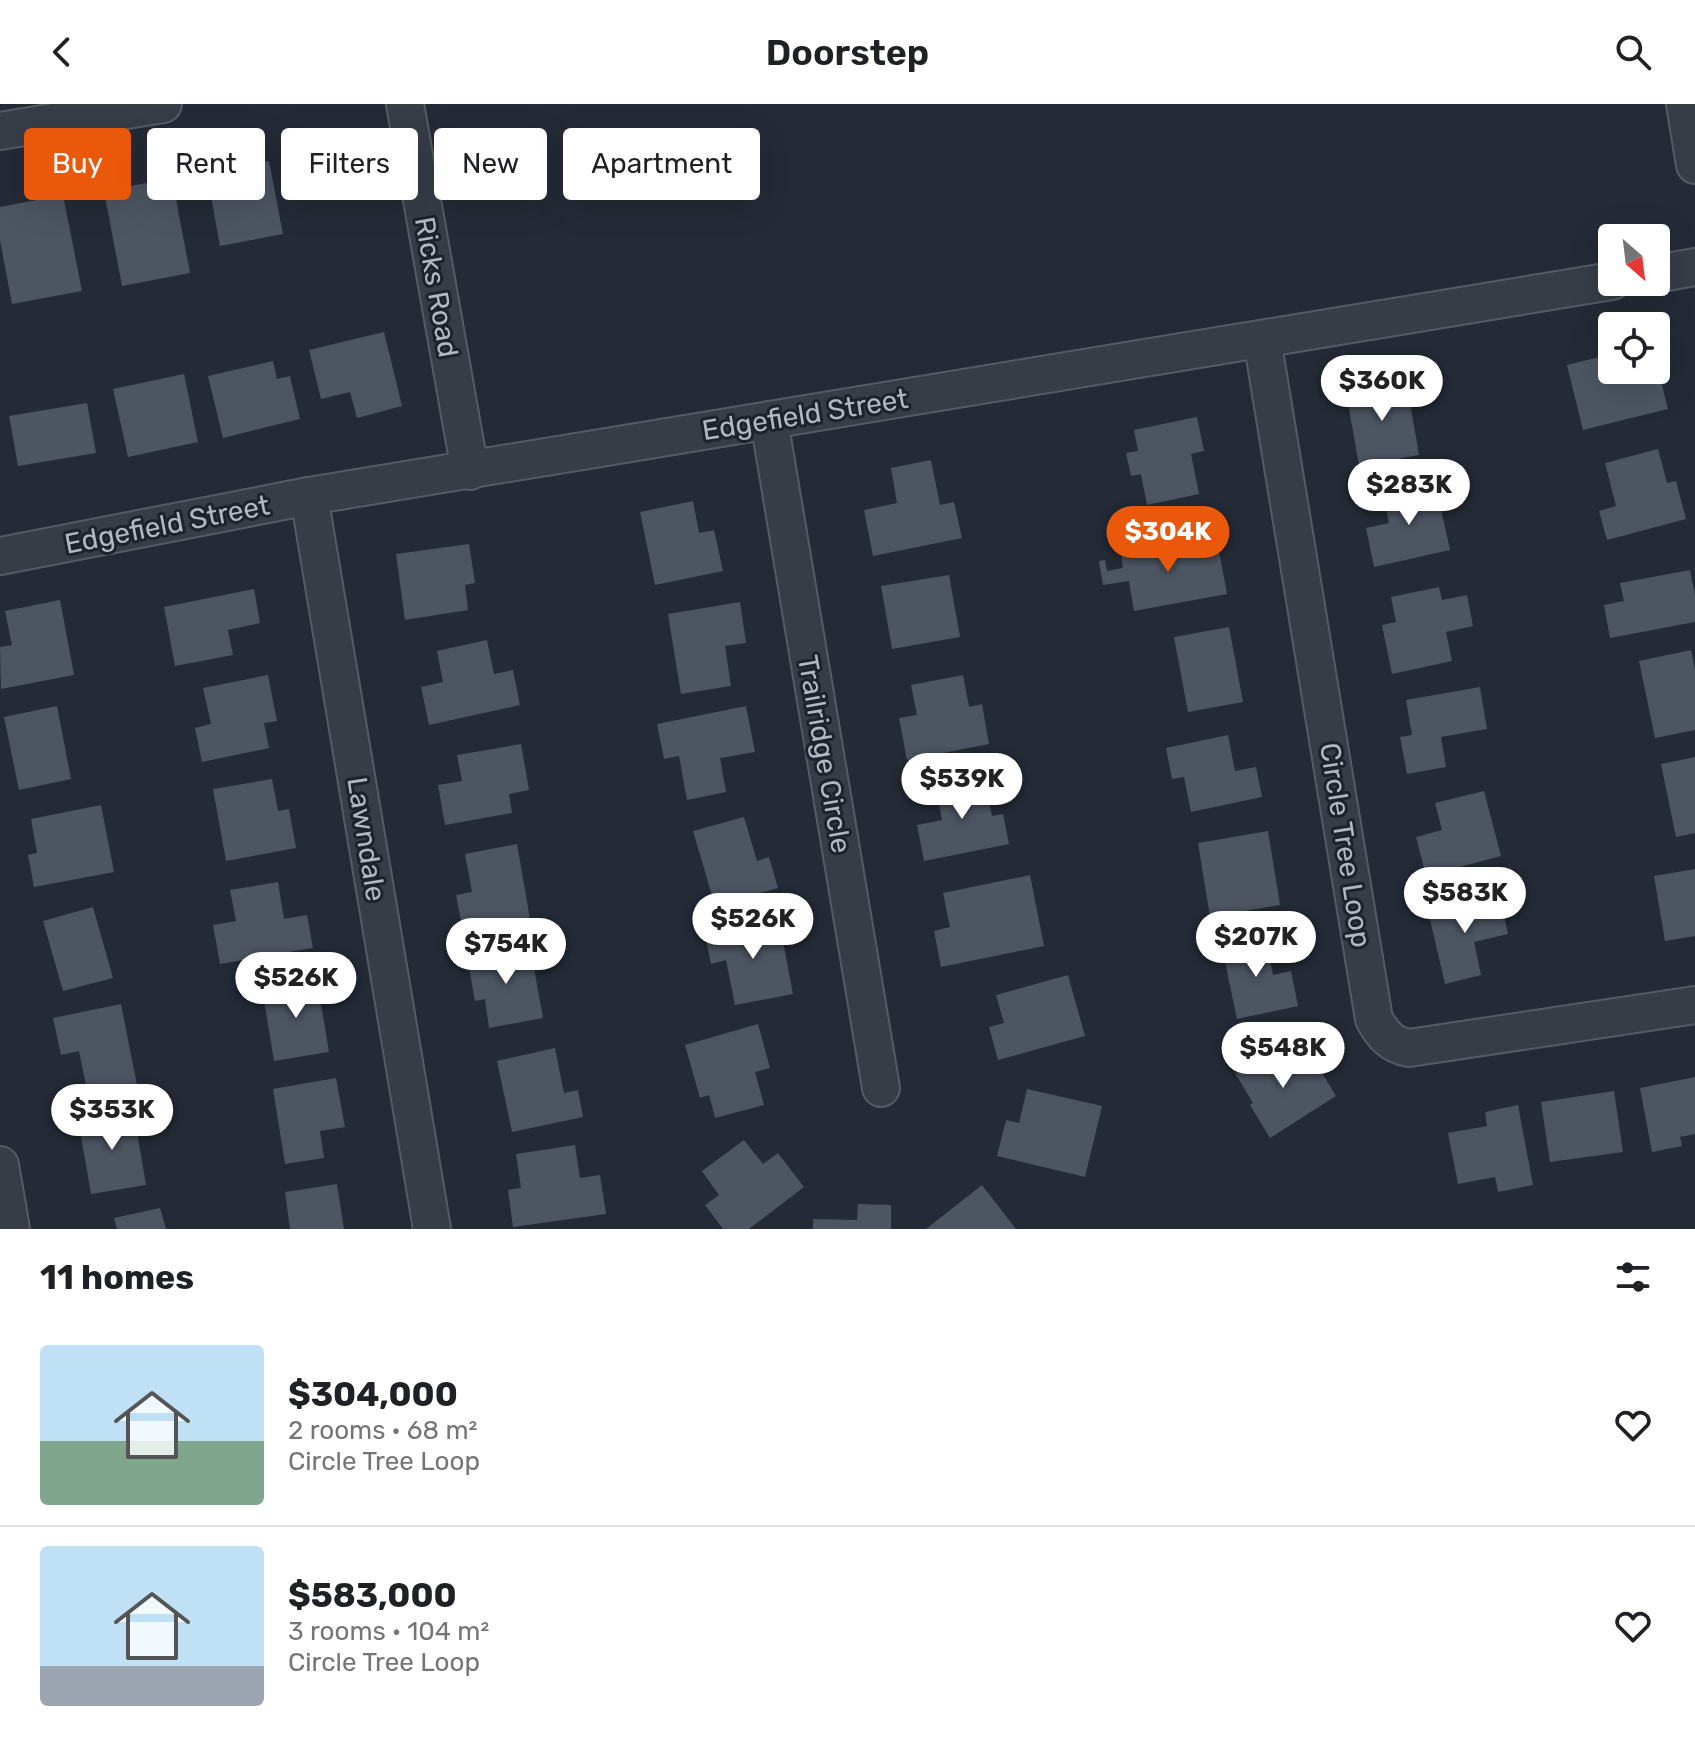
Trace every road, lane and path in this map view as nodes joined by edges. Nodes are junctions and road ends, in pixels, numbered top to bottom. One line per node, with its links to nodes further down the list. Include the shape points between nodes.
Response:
1 (163, 104): 4 (street)
2 (405, 104): 11 (street, Ricks Road)
3 (1685, 104): 5 (street)
4 (0, 131)
5 (1695, 165)
6 (1695, 267): 7 (street)
7 (1670, 271)
8 (1598, 283): 9 (street, Edgefield Street)
9 (1262, 339): 10 (street, Edgefield Street); 14 (street, Circle Tree Loop, via 1374,1019 1383,1035 1409,1048)
10 (769, 420): 11 (street, Edgefield Street); 15 (street, Trailridge Circle)
11 (470, 471): 12 (street, Edgefield Street)
12 (309, 496): 13 (street, Edgefield Street); 18 (street, Lawndale)
13 (0, 556)
14 (1695, 1005)
15 (881, 1088)
16 (0, 1165): 17 (street)
17 (11, 1229)
18 (432, 1229)

